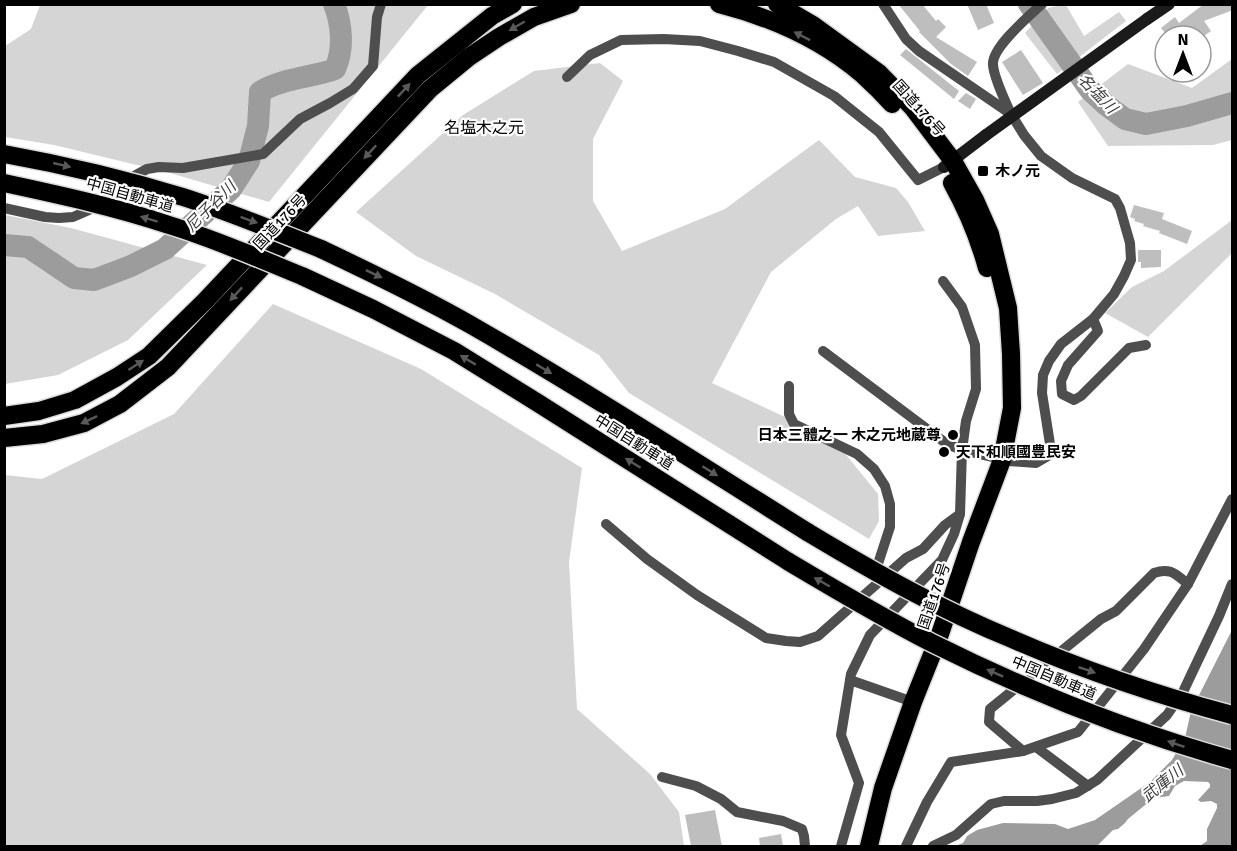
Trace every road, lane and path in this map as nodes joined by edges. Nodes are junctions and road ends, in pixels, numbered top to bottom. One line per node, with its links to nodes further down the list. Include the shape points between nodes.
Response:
1 (381, 4): 14 (street, via 373,66 353,89 300,119 263,154 183,168 147,169 96,207 73,217 45,217)
2 (513, 4): 20 (highway, 国道176号, one-way to 2, via 75,400 149,356 418,75)
3 (571, 4): 21 (highway, 国道176号, one-way to 21, via 534,17 499,37 430,89 168,367 120,404 84,423 43,434)
4 (719, 4): 12 (highway, 国道176号, one-way to 4, via 862,74 841,58 780,25)
5 (777, 4): 12 (highway, 国道176号, via 879,73 913,108)
6 (883, 4): 10 (street, via 906,39 919,51)
7 (1042, 4): 10 (street, via 996,52 992,63)
8 (1169, 4): 12 (street, bridge)
9 (567, 77): 12 (street, via 590,54 621,40 700,41 774,62 834,96 879,132 918,180)
10 (1011, 114): 16 (street, via 1041,156 1072,178 1115,199 1119,208 1131,260 1114,294)
11 (4, 154): 32 (highway, 中国自動車道, one-way to 32, bridge, via 105,175 184,197 321,249 479,330 809,533 940,605 1074,665)
12 (949, 164): 23 (highway, 国道176号, via 983,253 1011,354 1012,408)
13 (4, 183): 35 (highway, 中国自動車道, one-way to 13, bridge, via 1121,725 991,672 930,642 789,562 453,351 373,309 235,248 171,225)
14 (4, 208)
15 (943, 281): 22 (street, via 962,308 975,345 976,389)
16 (1093, 319): 17 (street, via 1098,331 1068,365 1061,381 1062,394 1074,400 1129,348); 23 (street, via 1061,344 1043,375 1048,456 1036,463)
17 (1146, 345)
18 (823, 351): 22 (street, via 947,444)
19 (789, 386): 29 (street, via 789,414 794,424 857,454 885,486 890,527)
20 (4, 416)
21 (4, 438)
22 (962, 450): 23 (street); 25 (street)
23 (1002, 460): 31 (highway, 国道176号)
24 (1233, 499): 27 (street)
25 (960, 514): 29 (street); 30 (street, via 942,560 870,635)
26 (606, 524): 29 (street, via 697,595 766,638 800,642 819,636)
27 (1188, 584): 33 (street, via 1144,649 1078,732); 34 (street, via 1170,571 1154,573 1116,611 990,708 989,722)
28 (1233, 584): 37 (street, via 1183,692 1167,715)
29 (869, 591)
30 (850, 680): 31 (street); 39 (street, via 841,735 859,783)
31 (913, 702): 40 (highway, 国道176号)
32 (1233, 715)
33 (1035, 747): 34 (street); 37 (street)
34 (1023, 752): 41 (street, via 951,762)
35 (1233, 760)
36 (662, 777): 38 (street, via 696,786 737,812 802,829)
37 (1088, 786): 42 (street, via 1052,799 992,804 956,835)
38 (805, 846)
39 (841, 846)
40 (869, 846)
41 (906, 846)
42 (933, 846)

